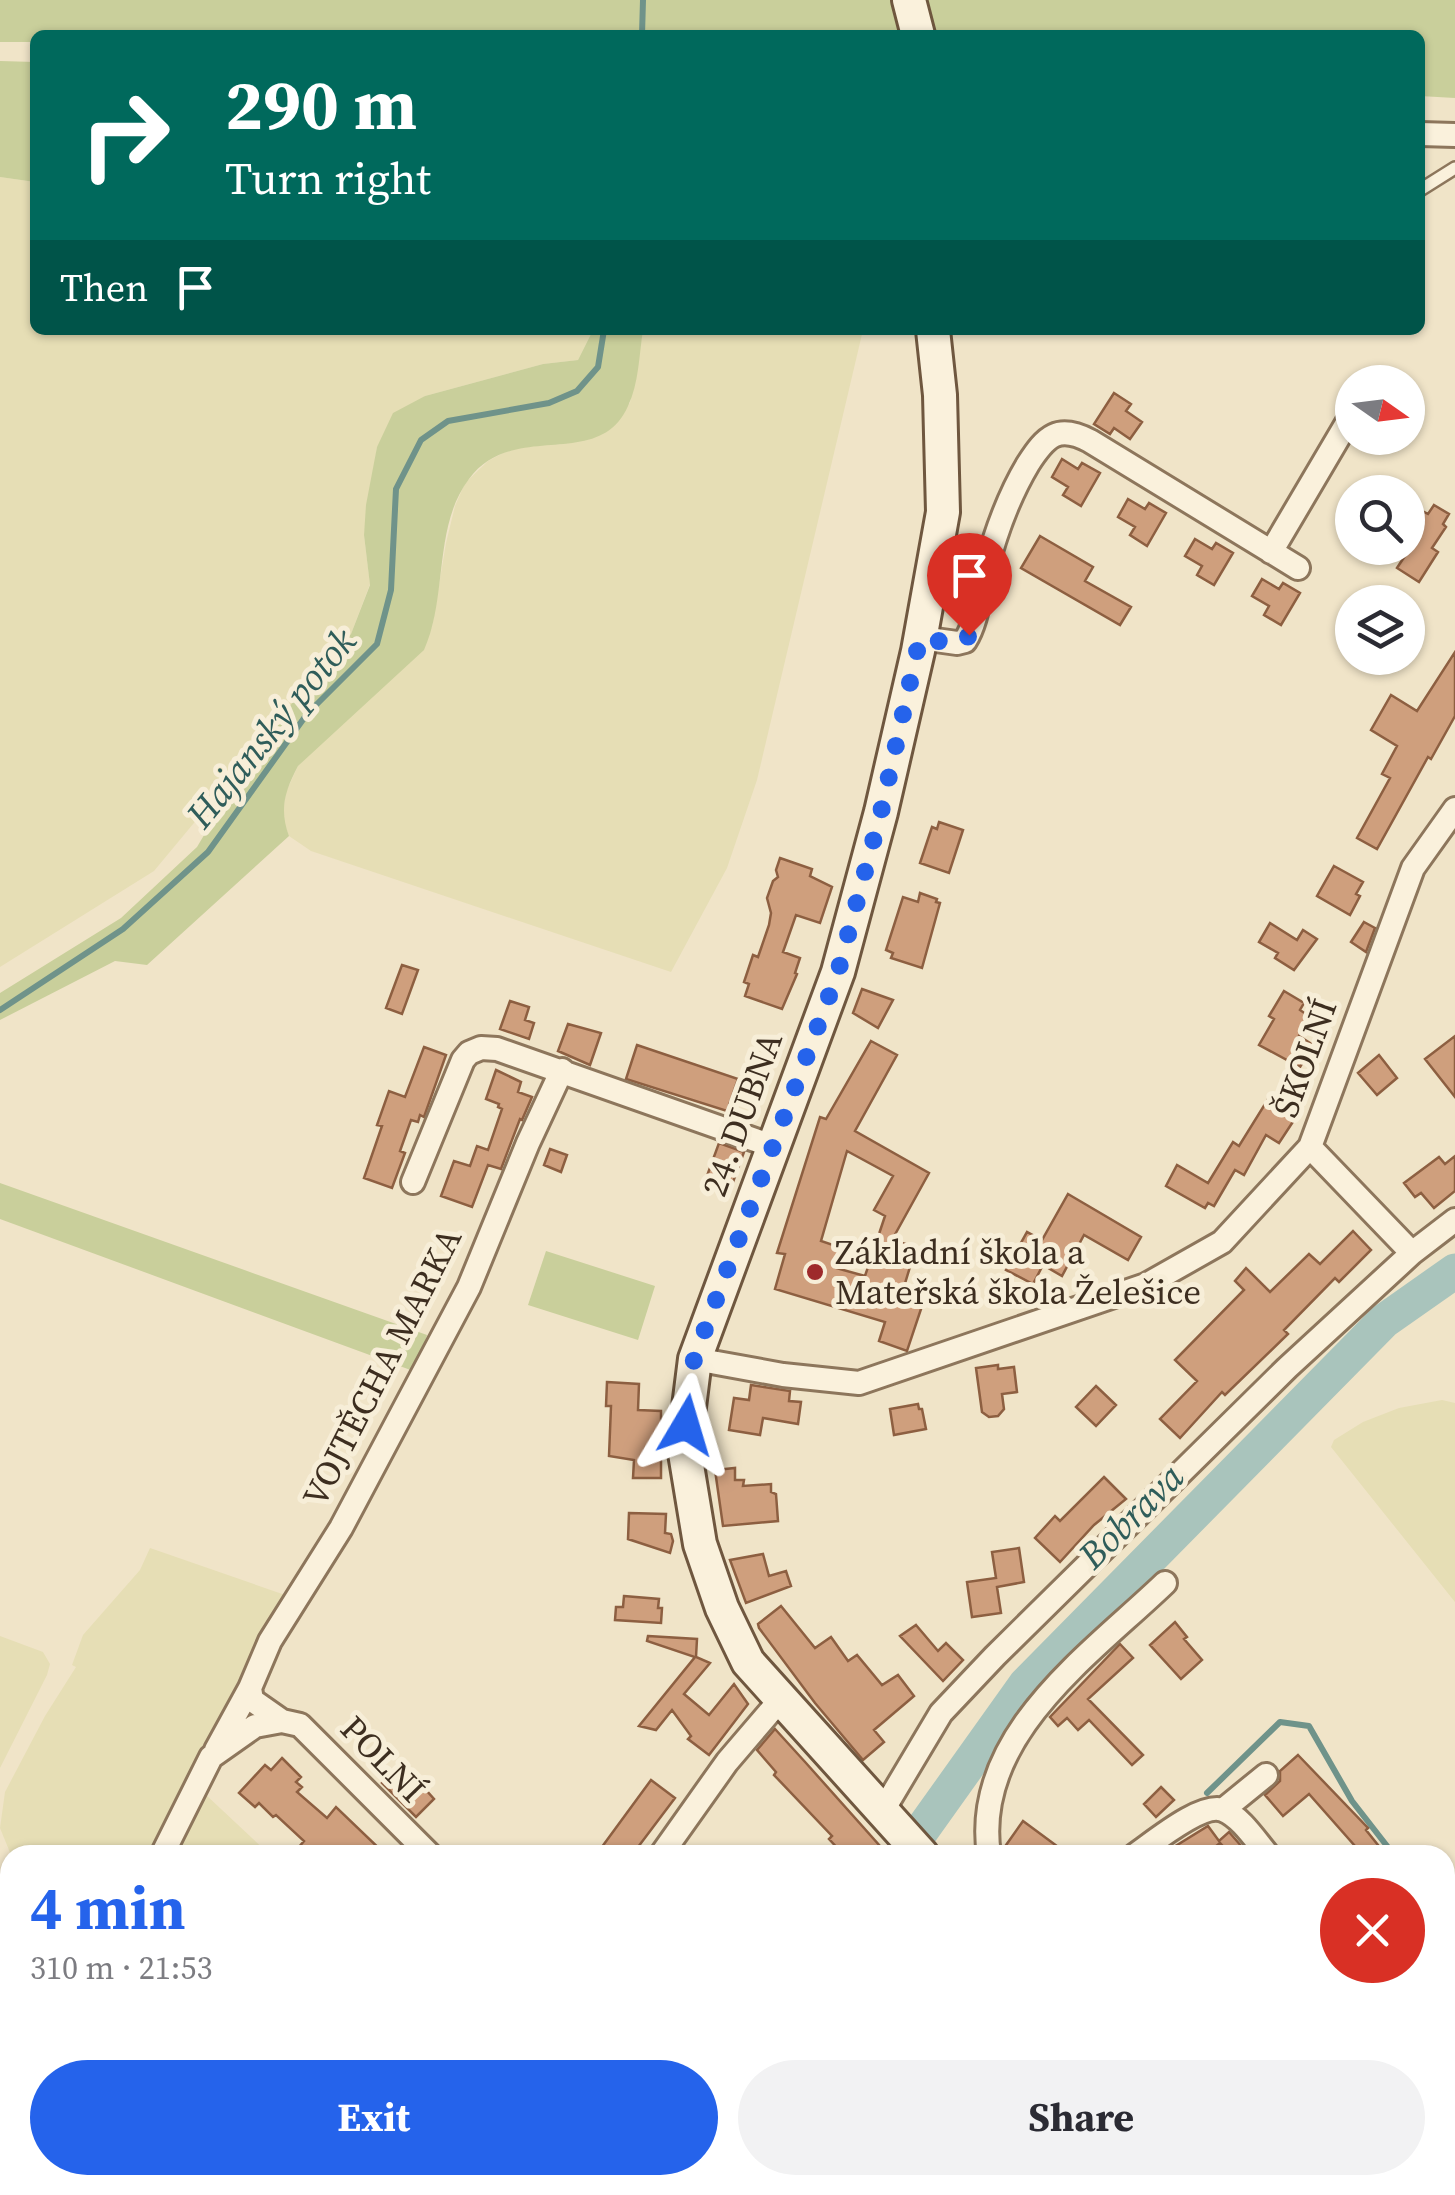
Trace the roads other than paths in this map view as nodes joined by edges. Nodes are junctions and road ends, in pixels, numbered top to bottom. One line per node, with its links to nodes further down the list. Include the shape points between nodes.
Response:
1 (909, 0): 2 (main road)
2 (917, 30)
3 (1425, 134): 4 (street)
4 (1455, 135)
5 (1455, 168): 6 (lane)
6 (1425, 187)
7 (934, 335): 11 (main road, 24. DUBNA, via 944,512)
8 (1335, 443): 9 (street)
9 (1271, 552): 10 (street); 11 (street, via 1064,432 1041,444 1012,492 965,641)
10 (1298, 568)
11 (920, 638): 14 (main road, 24. DUBNA, via 838,972)
12 (1455, 809): 15 (street, ŠKOLNÍ, via 1413,868)
13 (562, 1070): 14 (street, VOJTĚCHA MARKA); 16 (street, VOJTĚCHA MARKA, via 497,1049 469,1052); 21 (street, VOJTĚCHA MARKA, via 432,1361 270,1641)
14 (772, 1146): 19 (main road, 24. DUBNA)
15 (1310, 1147): 18 (street); 19 (street, ŠKOLNÍ, via 1222,1242 1146,1285 981,1344 859,1383)
16 (413, 1182)
17 (1455, 1220): 18 (street)
18 (1412, 1253): 27 (street, via 1287,1368 941,1714)
19 (694, 1359): 22 (main road, 24. DUBNA, via 684,1447 700,1544 748,1662)
20 (1164, 1583): 31 (street, via 1049,1692 1022,1727 998,1773)
21 (250, 1688): 23 (street, via 252,1700); 24 (street, VOJTĚCHA MARKA)
22 (780, 1700): 27 (main road, 24. DUBNA); 30 (street)
23 (282, 1720): 24 (street, VOJTĚCHA MARKA, via 255,1726); 29 (street, POLNÍ, via 300,1724)
24 (211, 1757): 28 (street, VOJTĚCHA MARKA)
25 (1266, 1775): 26 (street)
26 (1224, 1810): 32 (street, via 1205,1809); 33 (street)
27 (902, 1833)
28 (167, 1845)
29 (420, 1845)
30 (668, 1845)
31 (988, 1845)
32 (1149, 1845)
33 (1260, 1845)

